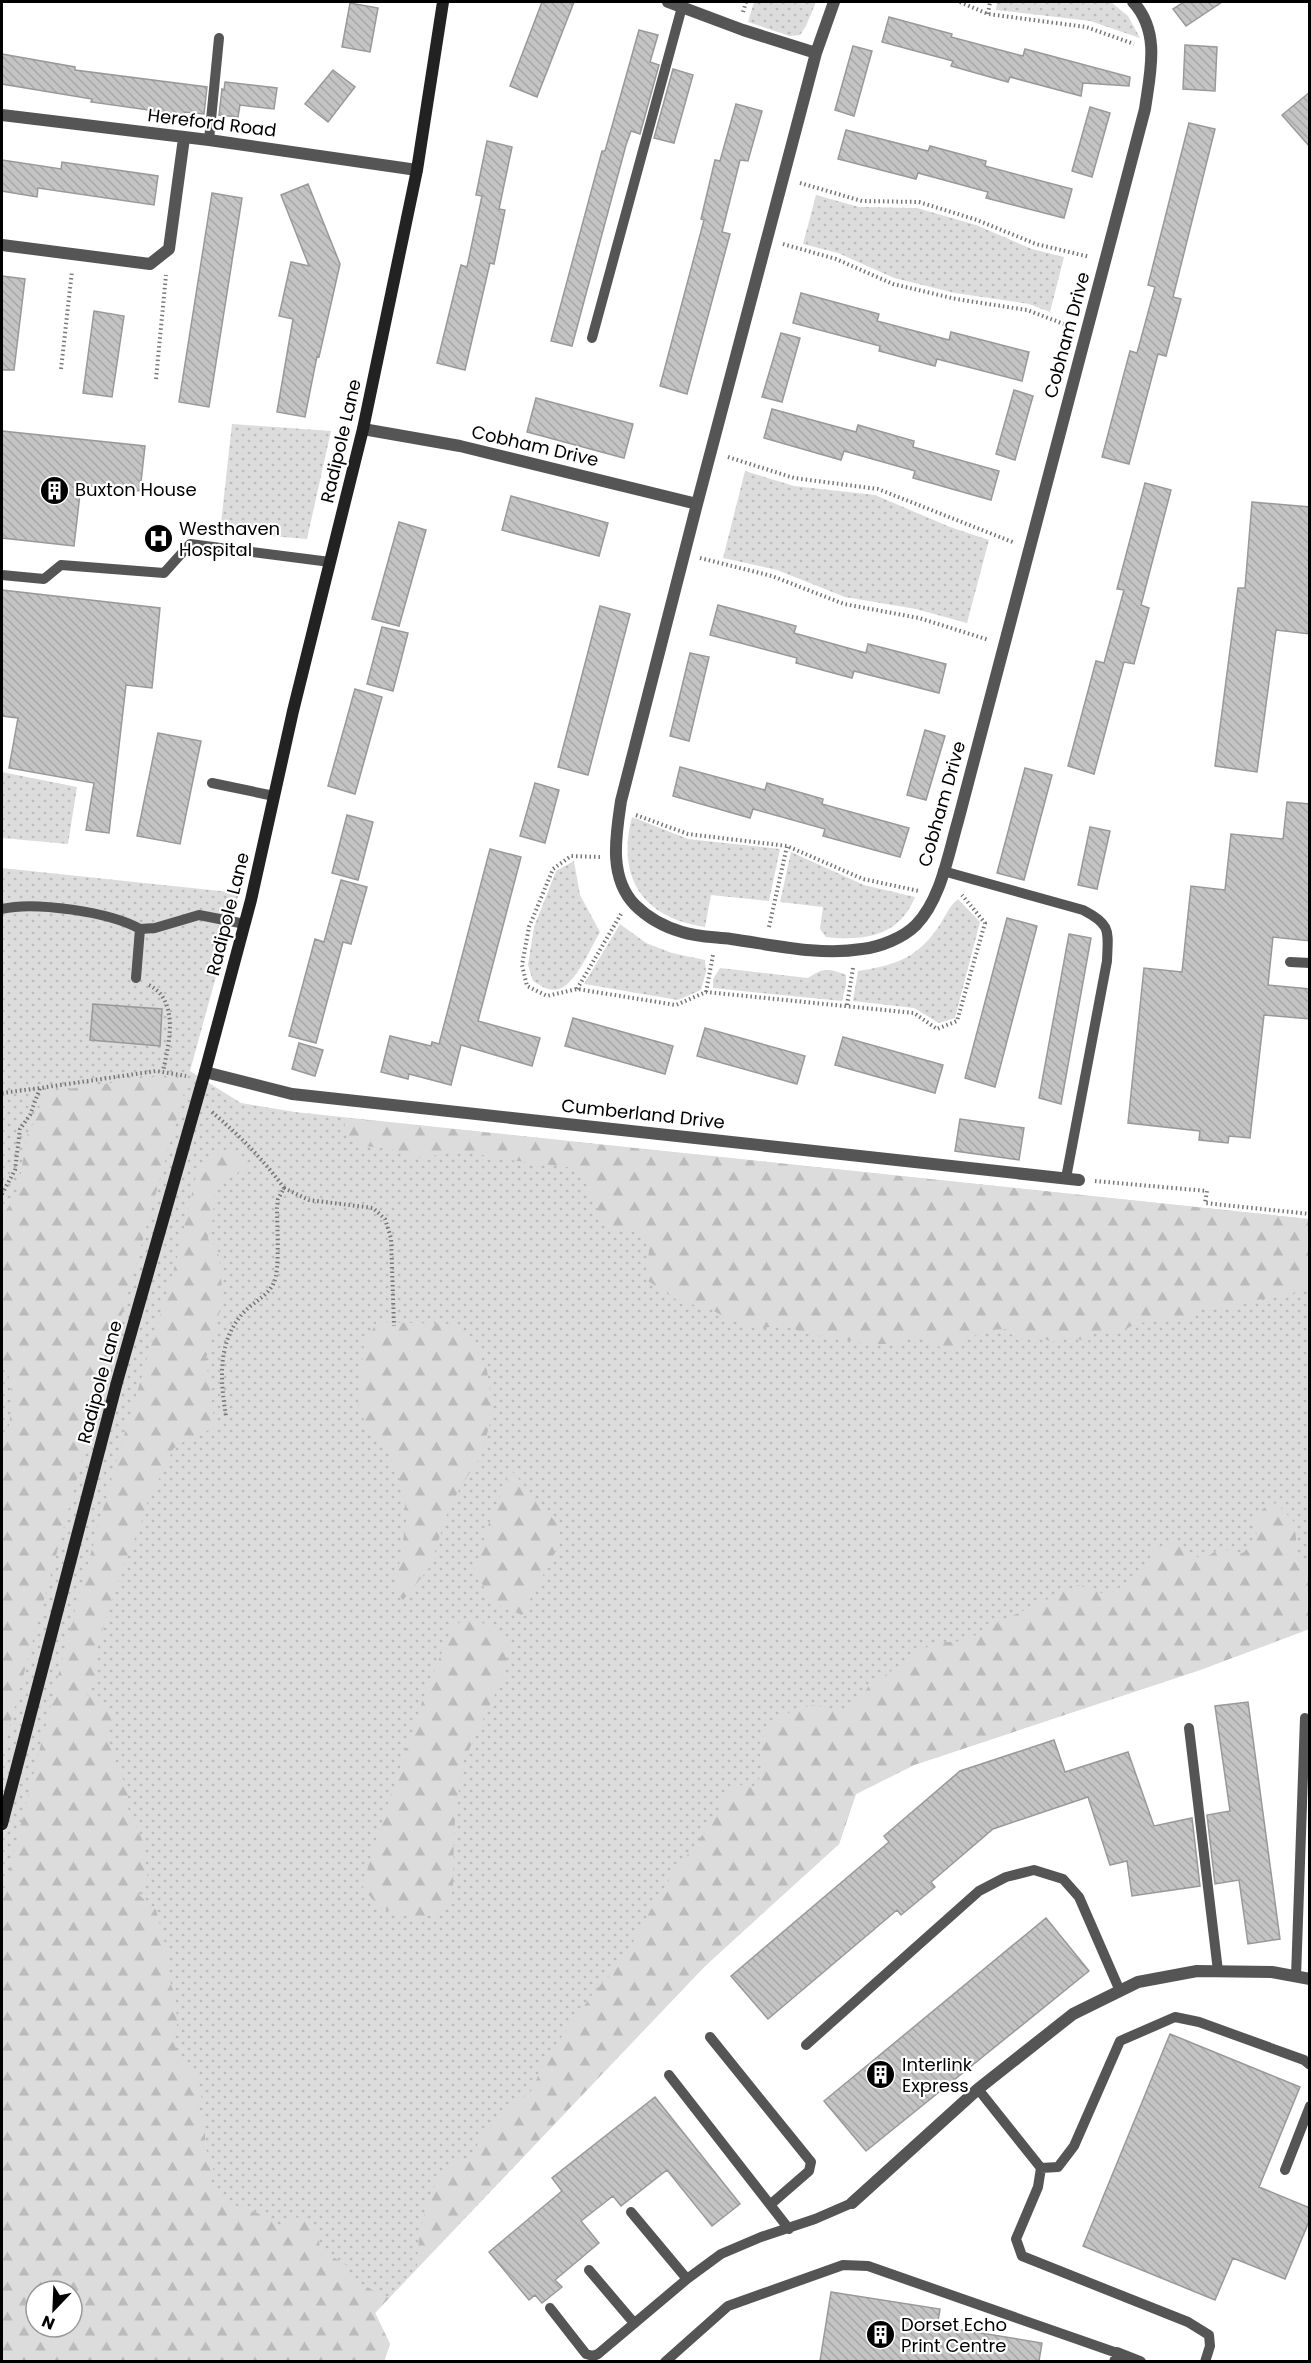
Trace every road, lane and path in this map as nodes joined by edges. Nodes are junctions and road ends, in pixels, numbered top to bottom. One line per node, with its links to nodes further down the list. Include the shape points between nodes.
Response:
1 (443, 2): 15 (main road, Radipole Lane)
2 (668, 2): 7 (street)
3 (834, 2): 11 (street, Cobham Drive)
4 (960, 2): 8 (path)
5 (990, 2): 8 (path)
6 (1133, 2): 10 (street, Cobham Drive, via 1148,23)
7 (682, 7): 11 (street); 23 (lane)
8 (988, 14): 10 (path, via 1086,27)
9 (219, 38): 14 (lane)
10 (1152, 51): 21 (street, Cobham Drive, via 1145,109)
11 (816, 53): 16 (street, Cobham Drive)
12 (2, 116): 13 (street, Hereford Road)
13 (184, 138): 14 (street, Hereford Road); 19 (street)
14 (209, 140): 15 (street, Hereford Road)
15 (417, 170): 26 (main road, Radipole Lane)
16 (783, 178): 17 (street, Cobham Drive); 21 (path, via 861,201 919,202 1036,244)
17 (766, 240): 22 (path, via 836,259 893,284 1027,310); 27 (street, Cobham Drive)
18 (2, 245): 20 (street)
19 (169, 249): 20 (street, via 150,264); 25 (path)
20 (74, 254): 24 (path)
21 (1105, 261): 22 (street, Cobham Drive)
22 (1086, 332): 29 (street, Cobham Drive)
23 (592, 338)
24 (61, 369)
25 (156, 379)
26 (363, 429): 28 (street, Cobham Drive, via 460,446); 31 (main road, Radipole Lane)
27 (711, 451): 28 (street, Cobham Drive); 29 (path, via 794,478 878,489)
28 (697, 504): 30 (street, Cobham Drive)
29 (1029, 549): 33 (street, Cobham Drive)
30 (684, 554): 33 (path, via 772,576 844,604 919,618); 36 (street, Cobham Drive)
31 (330, 562): 32 (lane, via 190,544 164,573 61,565 44,579); 35 (main road, Radipole Lane)
32 (2, 575)
33 (1004, 645): 39 (street, Cobham Drive)
34 (212, 783): 35 (lane)
35 (274, 796): 43 (main road, Radipole Lane)
36 (620, 809): 37 (path, via 688,834); 38 (street, Cobham Drive)
37 (787, 846): 40 (path, via 863,879); 46 (path)
38 (616, 857): 41 (street, Cobham Drive, via 618,877); 51 (path, via 571,856 553,869 529,927 522,965 527,986 547,996)
39 (943, 871): 40 (street, Cobham Drive); 53 (path, via 985,923 957,1021 937,1029 914,1013); 58 (lane, via 1083,910 1100,919 1108,932 1107,961)
40 (934, 895): 47 (street, Cobham Drive, via 915,926 893,941)
41 (630, 898): 45 (street, Cobham Drive, via 655,921 683,933); 51 (path)
42 (2, 909): 44 (lane, via 33,906 85,912 115,918)
43 (245, 924): 44 (lane, via 199,915); 55 (main road, Radipole Lane)
44 (140, 929): 50 (lane)
45 (716, 937): 46 (street, Cobham Drive); 52 (path)
46 (765, 944): 47 (street, Cobham Drive)
47 (856, 950): 53 (path)
48 (1290, 962): 49 (lane)
49 (1310, 963)
50 (136, 978): 54 (path, via 153,986 164,996 168,1007 169,1038)
51 (577, 989): 52 (path, via 676,1005)
52 (706, 992): 53 (path)
53 (847, 1005)
54 (163, 1071)
55 (206, 1072): 58 (street, Cumberland Drive, via 292,1094); 64 (main road, Radipole Lane, via 114,1394)
56 (40, 1088): 57 (path)
57 (2, 1093)
58 (1073, 1179): 60 (path, via 1207,1191 1206,1203)
59 (284, 1188): 61 (path, via 309,1200 374,1208 385,1219 391,1238)
60 (1310, 1214)
61 (394, 1326)
62 (1305, 1718): 66 (lane)
63 (1189, 1728): 65 (lane)
64 (2, 1824)
65 (1218, 1971): 66 (street, via 1272,1972); 68 (street, via 1138,1982)
66 (1296, 1977): 67 (street)
67 (1310, 1979)
68 (1120, 1991): 70 (lane, via 1079,1897 1063,1879 1034,1870 1006,1877 979,1891); 73 (street, via 1073,2014)
69 (710, 2037): 78 (lane, via 811,2162 809,2171)
70 (806, 2045)
71 (1310, 2065): 75 (lane, via 1199,2022 1175,2018 1120,2041 1074,2146 1058,2167)
72 (669, 2075): 78 (lane)
73 (978, 2089): 75 (lane); 77 (street)
74 (1310, 2106): 76 (lane)
75 (1041, 2168): 88 (lane, via 1038,2187 1016,2239 1022,2256 1188,2322 1209,2335 1210,2346)
76 (1286, 2170)
77 (852, 2202): 80 (lane)
78 (771, 2204): 80 (lane)
79 (631, 2212): 82 (lane)
80 (789, 2229): 82 (lane, via 720,2254)
81 (589, 2270): 84 (lane)
82 (687, 2278): 84 (lane)
83 (550, 2308): 84 (lane, via 586,2354 592,2356)
84 (634, 2323)
85 (1116, 2357): 86 (lane, via 868,2266 843,2265 728,2306); 87 (street)
86 (665, 2361)
87 (1140, 2361)
88 (1204, 2361)

